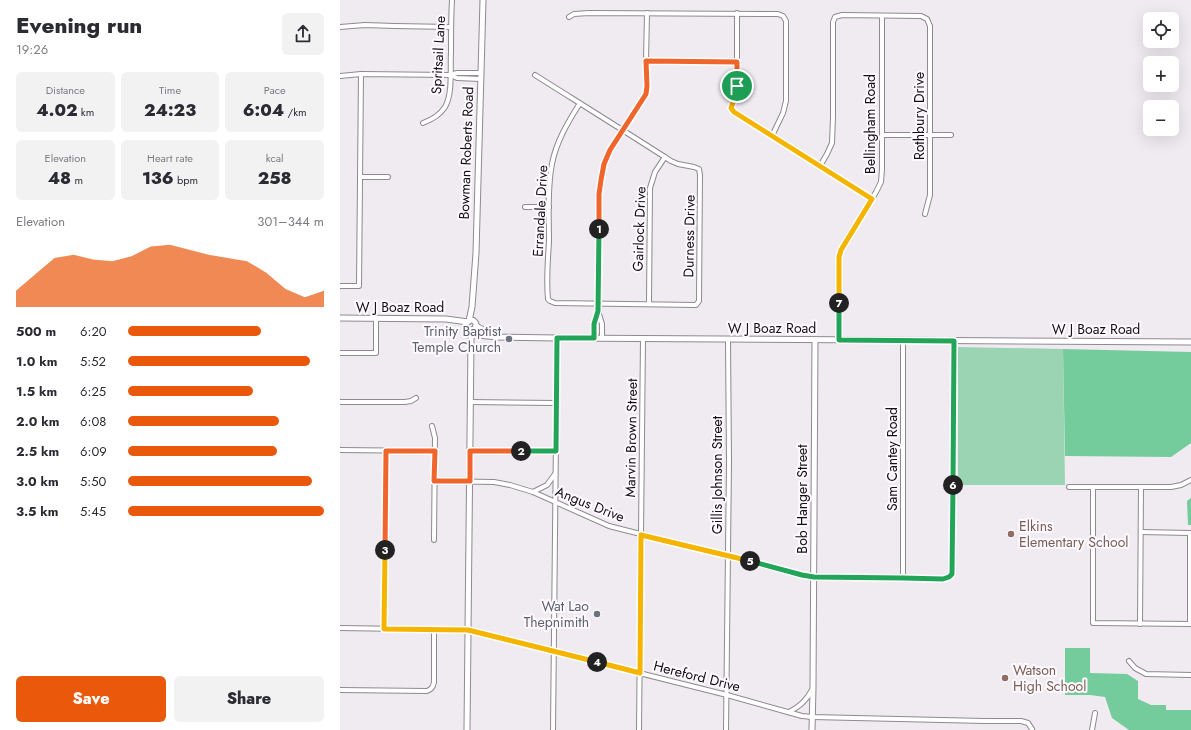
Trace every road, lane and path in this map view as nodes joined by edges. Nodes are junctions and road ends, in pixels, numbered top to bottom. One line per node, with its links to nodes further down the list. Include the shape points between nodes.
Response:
1 (452, 0): 8 (street, Spritsail Lane)
2 (483, 0): 14 (street, Bowman Roberts Road)
3 (647, 13): 4 (street); 6 (street, via 580,13); 9 (street)
4 (737, 13): 10 (street); 22 (street, via 778,14 786,21 786,101)
5 (882, 16): 19 (street, Bellingham Road); 20 (street, Rothbury Drive, via 921,16 927,19 930,26); 24 (street, via 835,17 832,143)
6 (569, 17)
7 (340, 27): 8 (street, via 365,24)
8 (451, 27): 12 (street, Spritsail Lane)
9 (646, 61): 10 (street); 18 (street, via 646,94)
10 (737, 62): 22 (street, via 736,94 731,108)
11 (361, 74): 12 (street); 13 (street); 26 (street)
12 (450, 75): 14 (street, via 456,78); 17 (street, Spritsail Lane, via 450,90 445,107 437,116)
13 (340, 76)
14 (481, 76): 37 (street, Bowman Roberts Road, via 476,253)
15 (535, 76): 16 (street)
16 (580, 103): 18 (street); 29 (street, Errandale Drive, via 569,120 556,150 550,178)
17 (423, 123)
18 (623, 130): 23 (street); 32 (street, via 610,150 601,180)
19 (882, 135): 20 (street); 27 (street, Bellingham Road, via 881,182)
20 (930, 135): 21 (street); 30 (street, Rothbury Drive, via 930,195)
21 (951, 135)
22 (772, 136): 24 (street)
23 (665, 157): 33 (street, Gairlock Drive, via 655,172 650,188); 33 (street, Durness Drive, via 678,164 699,169 699,301 691,305)
24 (820, 166): 27 (street)
25 (388, 176): 26 (street)
26 (360, 177): 31 (street, via 359,286)
27 (872, 199): 44 (street, Bellingham Road, via 839,257)
28 (525, 207): 29 (street)
29 (549, 207): 32 (street, Errandale Drive, via 550,301)
30 (925, 214)
31 (340, 286)
32 (598, 304): 33 (street); 34 (street)
33 (649, 304)
34 (598, 311): 39 (street, via 594,324); 40 (street, via 602,324)
35 (340, 318): 36 (street, W J Boaz Road)
36 (376, 319): 37 (street, W J Boaz Road, via 446,319); 48 (street, via 376,353)
37 (471, 325): 38 (street, W J Boaz Road, via 497,337); 51 (street, Bowman Roberts Road)
38 (557, 338): 39 (street, W J Boaz Road); 52 (street)
39 (594, 338): 40 (street, W J Boaz Road)
40 (602, 338): 41 (street, W J Boaz Road)
41 (643, 338): 42 (street, W J Boaz Road); 70 (street, Marvin Brown Street)
42 (728, 339): 43 (street, W J Boaz Road); 72 (street, Gillis Johnson Street)
43 (815, 340): 44 (street, W J Boaz Road); 73 (street, Bob Hanger Street)
44 (839, 340): 45 (street, W J Boaz Road)
45 (903, 341): 46 (street, W J Boaz Road); 74 (street, Sam Cantey Road)
46 (954, 341): 47 (street, W J Boaz Road); 74 (street, Angus Drive, via 952,574 943,579)
47 (1191, 342)
48 (340, 353)
49 (416, 398): 50 (street, via 405,402)
50 (340, 402)
51 (470, 402): 52 (street); 57 (street, Bowman Roberts Road)
52 (556, 403): 58 (street)
53 (432, 426): 56 (street)
54 (340, 450): 55 (street)
55 (386, 451): 56 (street); 78 (street)
56 (435, 451): 61 (street)
57 (470, 451): 58 (street); 62 (street, Bowman Roberts Road)
58 (556, 451): 59 (street)
59 (556, 474): 66 (street, via 547,485); 67 (street)
60 (1191, 480): 65 (street, via 1171,487)
61 (434, 481): 62 (street, Angus Drive); 71 (street)
62 (470, 481): 66 (street, Angus Drive, via 500,483); 80 (street, Bowman Roberts Road)
63 (1069, 487): 64 (street)
64 (1093, 487): 65 (street); 75 (street, via 1093,623)
65 (1141, 488): 68 (street)
66 (533, 492): 67 (street, Angus Drive)
67 (555, 502): 70 (street, Angus Drive, via 602,524); 81 (street)
68 (1141, 532): 69 (street); 75 (street)
69 (1190, 532): 76 (street)
70 (641, 535): 72 (street, Angus Drive); 83 (street, Marvin Brown Street)
71 (434, 540)
72 (728, 556): 73 (street, Angus Drive); 87 (street, Gillis Johnson Street)
73 (814, 577): 74 (street, Angus Drive); 85 (street, Bob Hanger Street)
74 (903, 578)
75 (1140, 624): 76 (street)
76 (1190, 624)
77 (340, 628): 78 (street, Hereford Drive)
78 (384, 629): 79 (street, Hereford Drive)
79 (434, 630): 80 (street, Hereford Drive); 86 (street, via 434,682 431,690)
80 (468, 630): 81 (street, Hereford Drive); 92 (street, Bowman Roberts Road)
81 (554, 652): 83 (street, Hereford Drive); 93 (street)
82 (1129, 661): 84 (street, via 1146,674)
83 (640, 673): 87 (street, Hereford Drive); 94 (street, Marvin Brown Street)
84 (1191, 675)
85 (814, 688): 88 (street, via 802,704); 90 (street, Bob Hanger Street)
86 (340, 690)
87 (726, 695): 88 (street, Hereford Drive); 95 (street, Gillis Johnson Street)
88 (789, 712): 90 (street, Hereford Drive)
89 (1095, 713): 97 (street)
90 (812, 717): 91 (street, Hereford Drive, via 1021,721 1028,723); 96 (street, Bob Hanger Street)
91 (1032, 729)
92 (467, 730)
93 (553, 730)
94 (639, 730)
95 (726, 730)
96 (812, 730)
97 (1092, 730)

